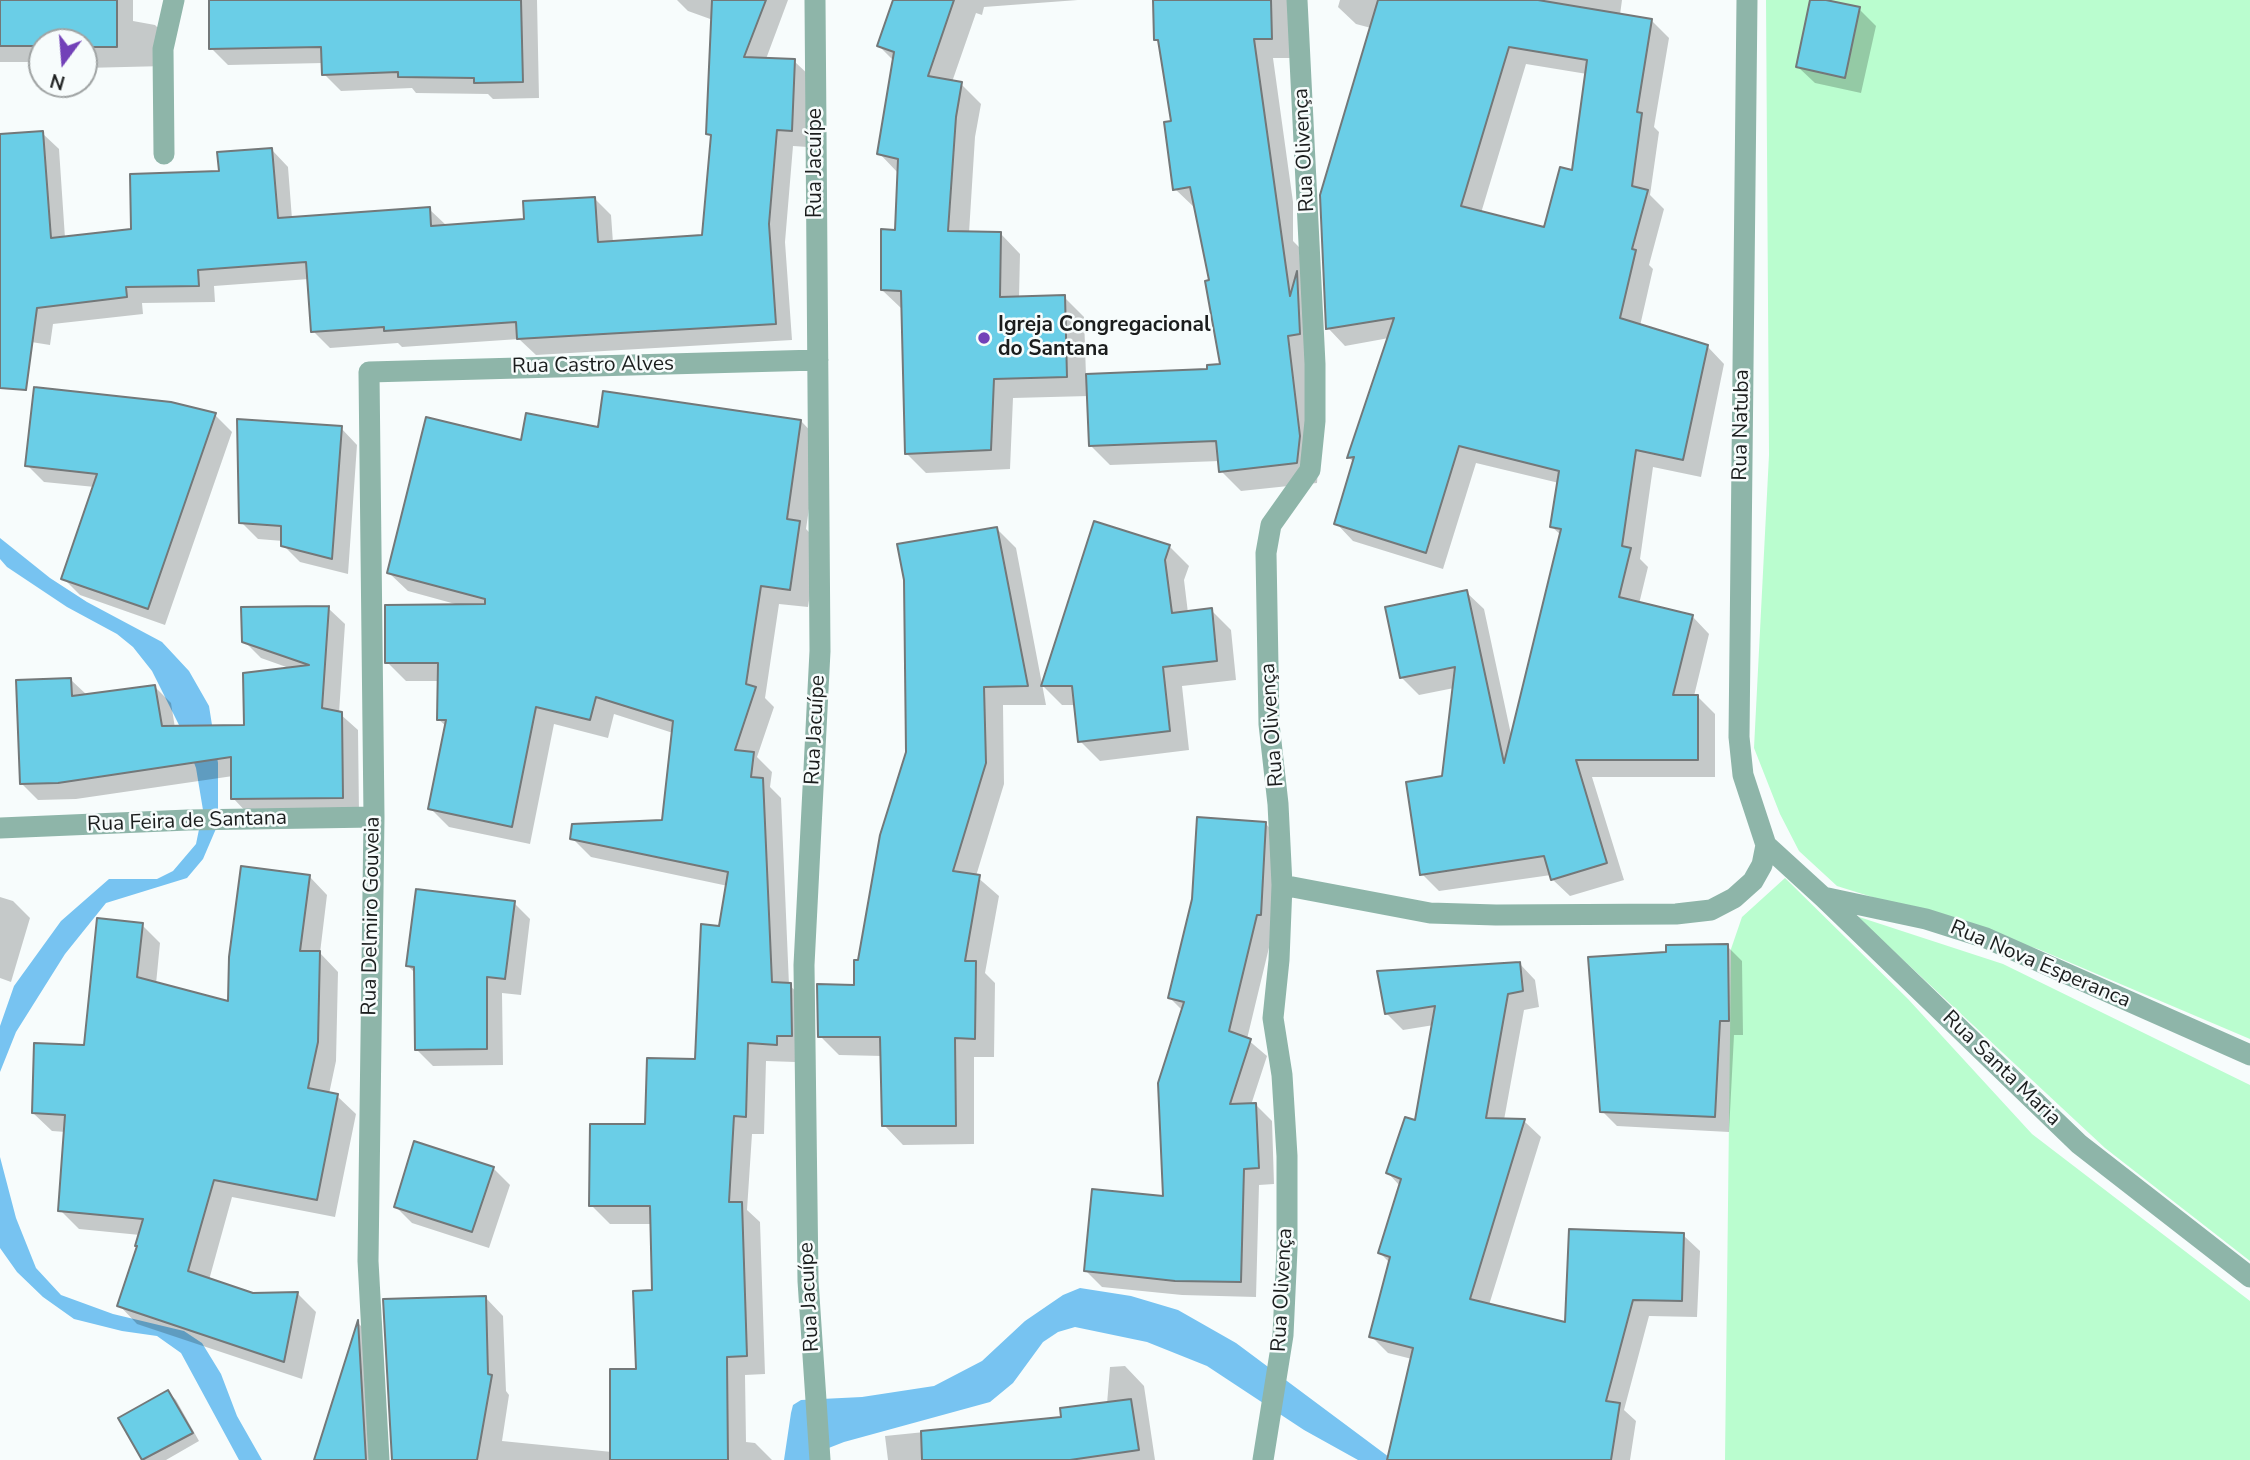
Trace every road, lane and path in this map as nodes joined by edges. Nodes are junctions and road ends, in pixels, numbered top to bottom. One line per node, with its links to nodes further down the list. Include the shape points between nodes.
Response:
1 (174, 0): 5 (street, via 163,48)
2 (815, 0): 6 (street, Rua Jacuípe)
3 (1297, 0): 11 (street, Rua Olivença, via 1315,421 1310,470 1271,526 1266,553 1269,724)
4 (1746, 0): 10 (street, Rua Natuba, via 1739,737 1743,775)
5 (164, 154)
6 (818, 360): 7 (street, Rua Castro Alves); 16 (street, Rua Jacuípe, via 820,652 804,965 808,1281)
7 (369, 372): 8 (street, Rua Delmiro Gouveia)
8 (374, 817): 9 (street, Rua Feira de Santana); 15 (street, Rua Delmiro Gouveia, via 368,1261)
9 (0, 828)
10 (1766, 845): 11 (street, via 1753,881 1734,898 1710,909 1676,914 1430,913); 12 (street, Rua Santa Maria)
11 (1282, 886): 17 (street, Rua Olivença, via 1273,1018 1287,1156 1287,1249 1281,1349)
12 (1824, 897): 13 (street, Rua Nova Esperanca, via 1926,919 1986,938); 14 (street, Rua Santa Maria, via 2079,1144)
13 (2250, 1055)
14 (2250, 1277)
15 (379, 1460)
16 (820, 1460)
17 (1263, 1460)

